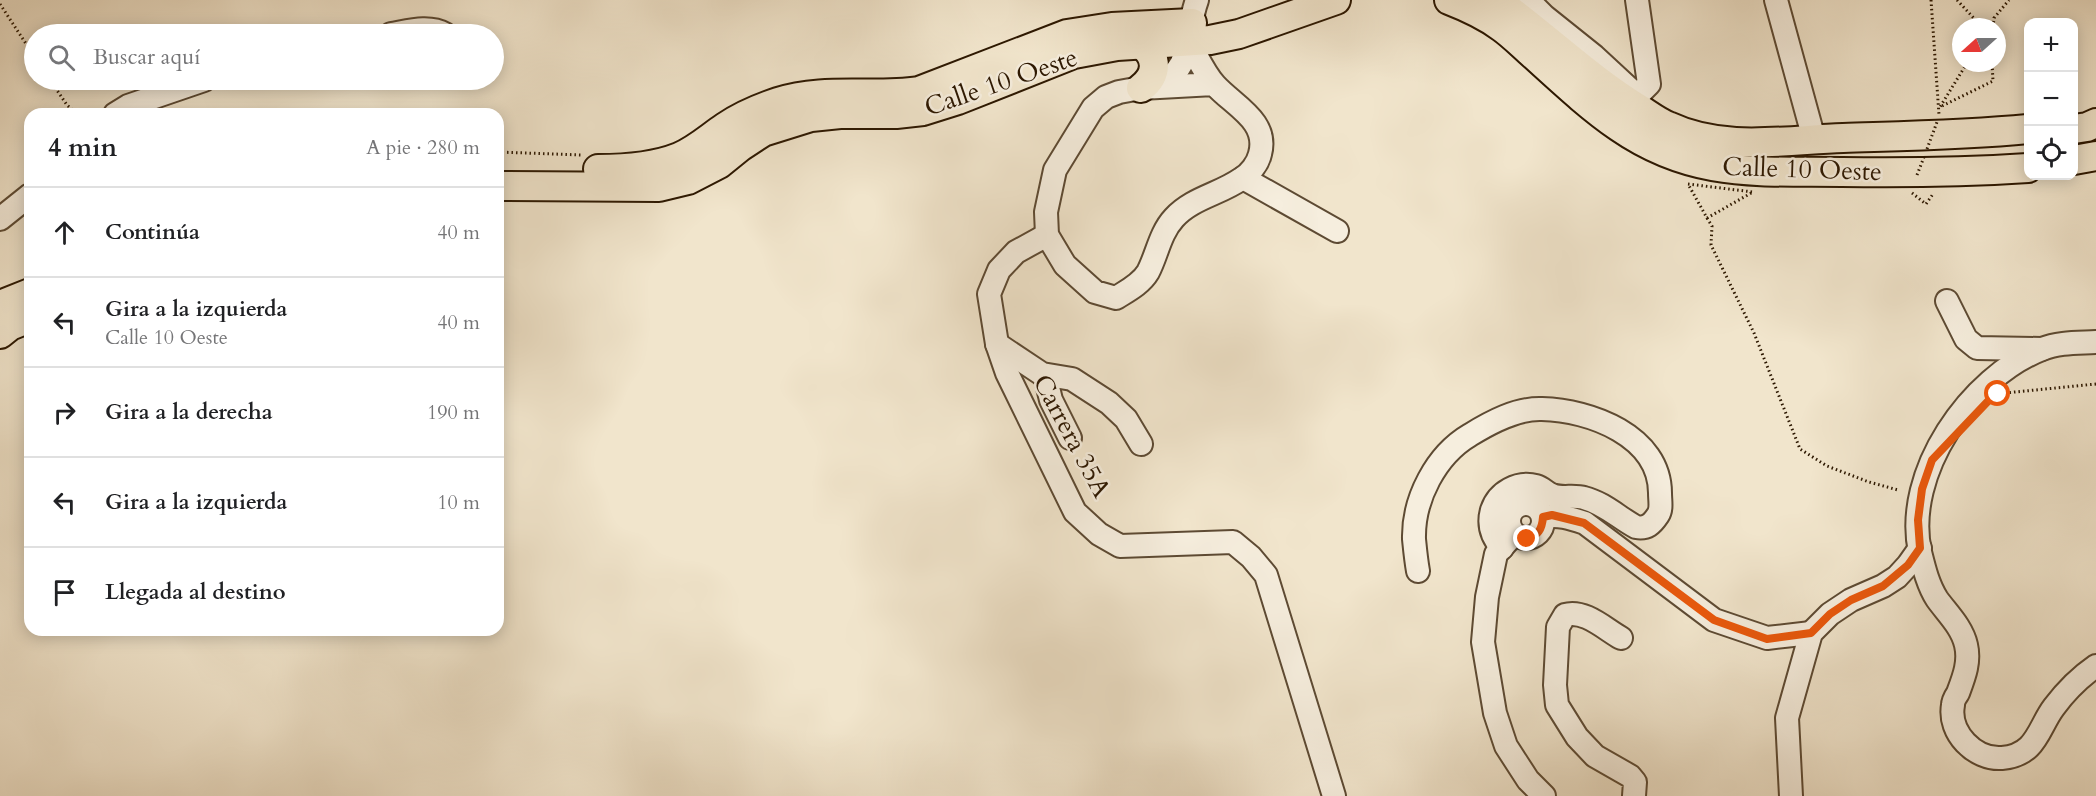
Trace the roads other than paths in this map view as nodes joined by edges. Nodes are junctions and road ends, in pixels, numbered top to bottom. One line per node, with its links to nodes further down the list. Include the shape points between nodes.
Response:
1 (1275, 0): 8 (main road, Calle 10 Oeste, via 1233,15)
2 (1336, 0): 8 (main road, Calle 10 Oeste, via 1239,34 1210,40)
3 (1449, 0): 26 (main road, Calle 10 Oeste, via 1501,27 1619,127 1660,152 1723,169)
4 (1496, 0): 20 (main road, Calle 10 Oeste, via 1593,77 1668,126 1725,141 1782,143)
5 (1528, 0): 6 (street, via 1634,93 1649,84)
6 (1637, 0)
7 (1776, 0): 20 (street)
8 (1192, 22): 9 (main road, Calle 10 Oeste); 10 (street); 11 (street, via 1182,63 1175,74 1154,86); 23 (main road, Calle 10 Oeste, via 1067,34 919,91 895,95 806,95 780,101 726,126 680,157 654,164 615,169)
9 (1142, 45): 11 (main road, via 1152,55 1154,70); 28 (main road, Calle 10 Oeste, via 1074,54 923,111 811,117 763,132 719,164 669,185)
10 (1214, 84): 11 (street); 27 (street, via 1260,129 1259,159)
11 (1141, 88): 32 (street, via 1106,97 1093,108 1055,170 1046,212)
12 (175, 90): 13 (street)
13 (125, 108)
14 (2096, 122): 15 (main road); 16 (main road)
15 (2078, 123)
16 (2078, 128)
17 (2024, 129): 18 (main road, Calle 10 Oeste)
18 (1968, 134): 20 (main road, Calle 10 Oeste); 26 (main road, via 1978,137 1985,146 1978,165 1916,166)
19 (2024, 136): 24 (main road, via 2016,141 2013,154)
20 (1814, 139)
21 (2096, 156): 22 (main road)
22 (2078, 159)
23 (504, 167)
24 (2024, 167)
25 (2024, 168): 26 (main road, Calle 10 Oeste)
26 (1906, 174)
27 (1243, 178): 31 (street); 32 (street, via 1190,205 1174,218 1148,272 1116,298 1095,291 1065,265)
28 (504, 186)
29 (24, 200): 30 (street)
30 (0, 219)
31 (1337, 231)
32 (1047, 235): 39 (street, Carrera 35A, via 1016,252 999,270 989,294)
33 (24, 295): 35 (main road)
34 (1947, 301): 40 (street, via 1966,339 1977,348)
35 (0, 305)
36 (24, 320): 37 (main road)
37 (0, 334)
38 (2096, 342): 40 (street)
39 (997, 344): 41 (street); 50 (street, Carrera 35A, via 1007,373 1076,512 1099,534 1120,546 1233,542 1266,575)
40 (2042, 349): 45 (street, via 1998,374 1942,438 1922,489)
41 (1045, 375): 42 (street, via 1051,400); 43 (street, via 1072,379 1109,403 1126,419)
42 (1070, 438)
43 (1141, 444)
44 (1508, 541): 46 (street, via 1492,532 1491,513 1500,496 1516,486 1536,486 1552,495 1584,498 1643,529 1652,524 1660,512 1660,485 1651,460 1632,438 1586,416 1541,409 1492,422 1448,451 1428,482 1416,516); 47 (street, via 1512,510 1530,503 1543,517 1552,515 1584,523 1714,620 1767,639); 51 (street, via 1496,554 1483,642 1506,746 1527,780)
45 (1920, 548): 47 (street, via 1897,577 1837,609); 49 (street, via 1936,598 1966,643 1966,673 1953,705 1954,724 1973,750 2002,758 2024,751 2039,735 2066,691)
46 (1418, 571)
47 (1811, 633): 53 (street, via 1787,718)
48 (1621, 638): 52 (street, via 1581,614 1565,615 1558,627 1555,685 1557,705 1577,737 1595,756 1630,776 1635,782)
49 (2096, 666)
50 (1334, 796)
51 (1544, 796)
52 (1634, 796)
53 (1791, 796)

